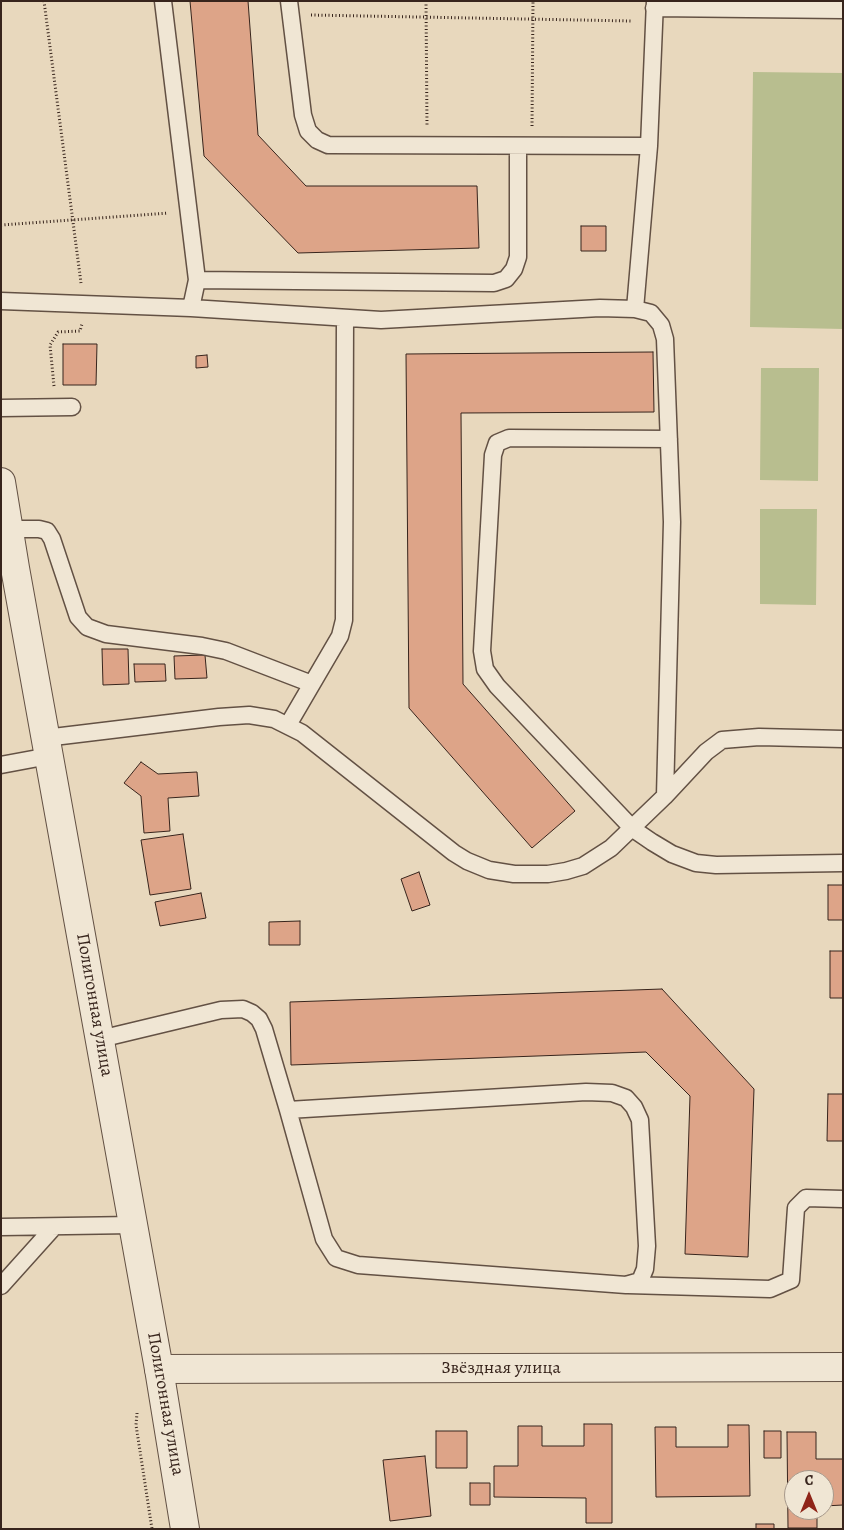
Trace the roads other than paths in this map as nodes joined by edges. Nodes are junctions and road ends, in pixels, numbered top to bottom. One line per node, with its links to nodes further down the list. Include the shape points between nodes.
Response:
1 (163, 1): 7 (lane)
2 (290, 8): 5 (lane, via 303,115 308,131 317,140 328,145)
3 (654, 10): 4 (lane); 6 (lane)
4 (843, 10)
5 (525, 146): 6 (lane); 7 (lane, via 518,257 506,279 494,283)
6 (649, 146): 10 (lane)
7 (197, 280): 9 (lane)
8 (1, 301): 9 (lane)
9 (191, 308): 11 (lane)
10 (636, 308): 11 (lane, via 381,320); 14 (lane, via 651,313 661,325 665,339)
11 (345, 318): 17 (lane, via 344,620 340,636)
12 (64, 407): 13 (lane)
13 (1, 408)
14 (669, 439): 22 (lane, via 672,522); 23 (lane, via 510,438 497,443 492,455 482,650 485,669 497,686)
15 (1, 482): 16 (street, Полигонная улица)
16 (8, 529): 17 (lane, via 48,531 78,617 87,627 106,634 226,651); 20 (street, Полигонная улица)
17 (312, 684): 18 (lane)
18 (288, 725): 20 (lane, via 249,715); 23 (lane, via 454,853 490,870 514,874 566,871 583,866)
19 (843, 739): 22 (lane, via 759,737 722,740 706,752)
20 (47, 747): 21 (lane); 25 (street, Полигонная улица)
21 (1, 765)
22 (665, 796): 23 (lane)
23 (633, 829): 24 (lane, via 672,854 696,862 716,865)
24 (843, 863)
25 (100, 1039): 26 (lane, via 221,1010 243,1009 252,1013 264,1029); 28 (street, Полигонная улица)
26 (288, 1110): 31 (lane, via 324,1239 336,1258 358,1264); 31 (lane, via 586,1092 612,1093 626,1098 640,1120 647,1246 645,1269 640,1281)
27 (843, 1199): 31 (lane, via 806,1198 796,1208 791,1280 770,1289)
28 (133, 1225): 30 (lane); 34 (street, Полигонная улица)
29 (1, 1227): 30 (lane)
30 (54, 1227): 32 (lane)
31 (626, 1285)
32 (1, 1286)
33 (843, 1367): 34 (street, Звёздная улица)
34 (159, 1370): 35 (street, Полигонная улица)
35 (186, 1529)

